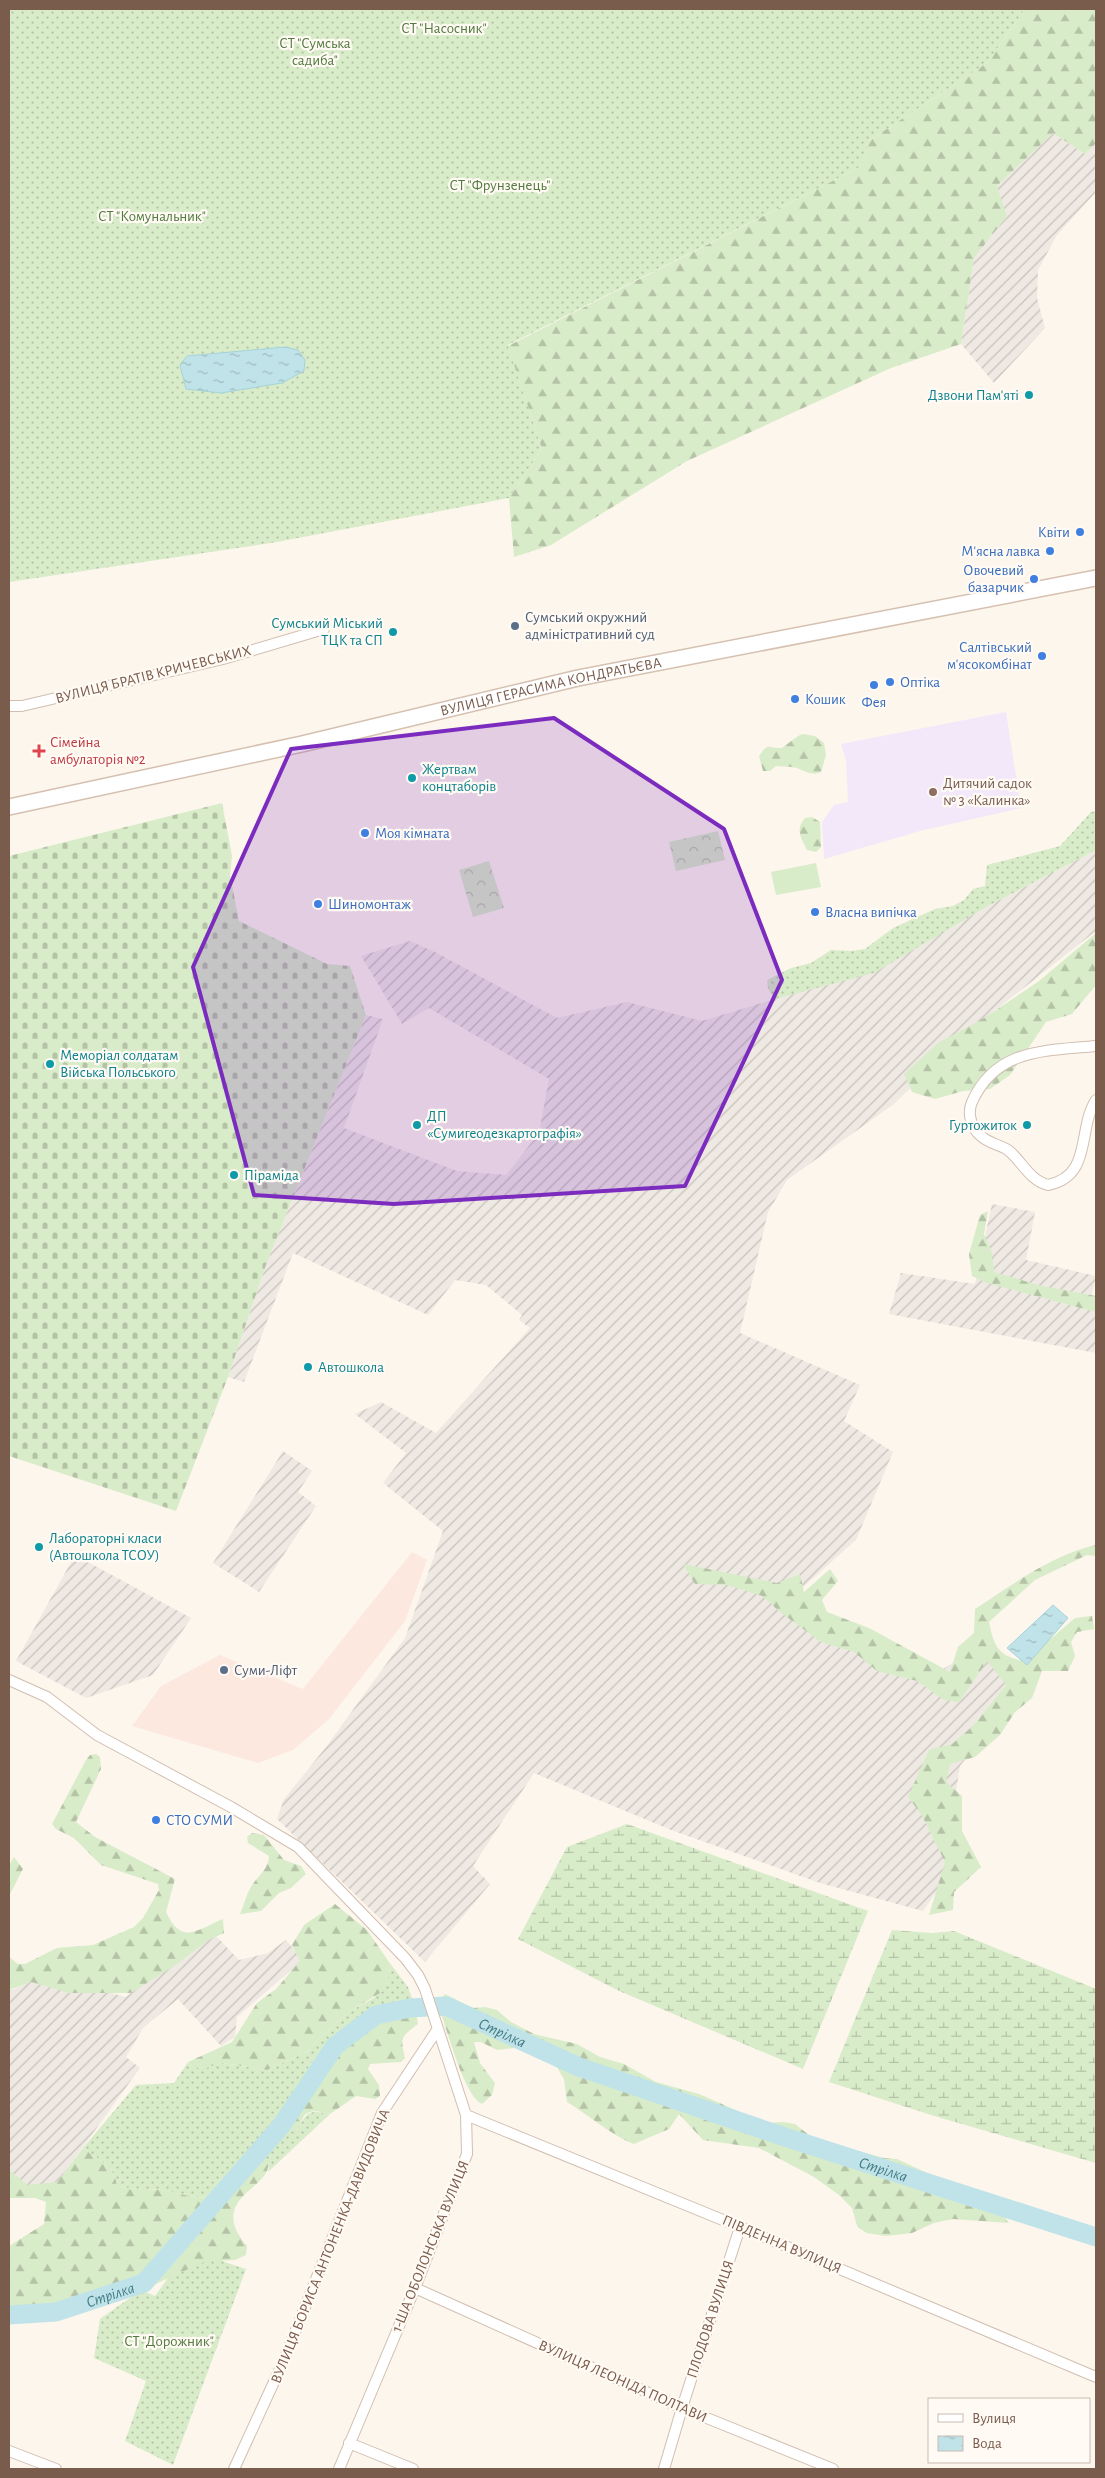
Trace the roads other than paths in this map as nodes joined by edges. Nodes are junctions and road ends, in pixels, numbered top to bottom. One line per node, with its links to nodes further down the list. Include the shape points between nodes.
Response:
1 (1096, 578): 4 (main road, ВУЛИЦЯ ГЕРАСИМА КОНДРАТЬЄВА, via 578,678 302,744)
2 (324, 629): 3 (street, ВУЛИЦЯ БРАТІВ КРИЧЕВСЬКИХ, via 223,659 22,706)
3 (9, 706)
4 (9, 807)
5 (1096, 1046): 6 (street, via 1036,1051 1014,1059 990,1073 969,1109 975,1128 982,1137 1009,1151 1033,1177 1048,1185 1071,1174 1077,1165)
6 (1096, 1100)
7 (9, 1680): 8 (street, 1-ША ОБОЛОНСЬКА ВУЛИЦЯ, via 46,1697 97,1735 298,1847 418,1975 426,1990)
8 (437, 2030): 9 (street, 1-ША ОБОЛОНСЬКА ВУЛИЦЯ); 17 (street, ВУЛИЦЯ БОРИСА АНТОНЕНКА-ДАВИДОВИЧА, via 382,2113 284,2360)
9 (466, 2115): 10 (street, ПІВДЕННА ВУЛИЦЯ); 11 (street, 1-ША ОБОЛОНСЬКА ВУЛИЦЯ, via 467,2154)
10 (740, 2227): 12 (street, ПІВДЕННА ВУЛИЦЯ); 13 (street, ПЛОДОВА ВУЛИЦЯ)
11 (415, 2288): 13 (street, ВУЛИЦЯ ЛЕОНІДА ПОЛТАВИ); 14 (street, 1-ША ОБОЛОНСЬКА ВУЛИЦЯ)
12 (1096, 2377)
13 (682, 2408): 20 (street, ПЛОДОВА ВУЛИЦЯ); 21 (street, ВУЛИЦЯ ЛЕОНІДА ПОЛТАВИ)
14 (349, 2444): 18 (street, 1-ША ОБОЛОНСЬКА ВУЛИЦЯ); 19 (street)
15 (9, 2450): 16 (street)
16 (56, 2469)
17 (234, 2469)
18 (339, 2469)
19 (413, 2469)
20 (664, 2469)
21 (833, 2469)

